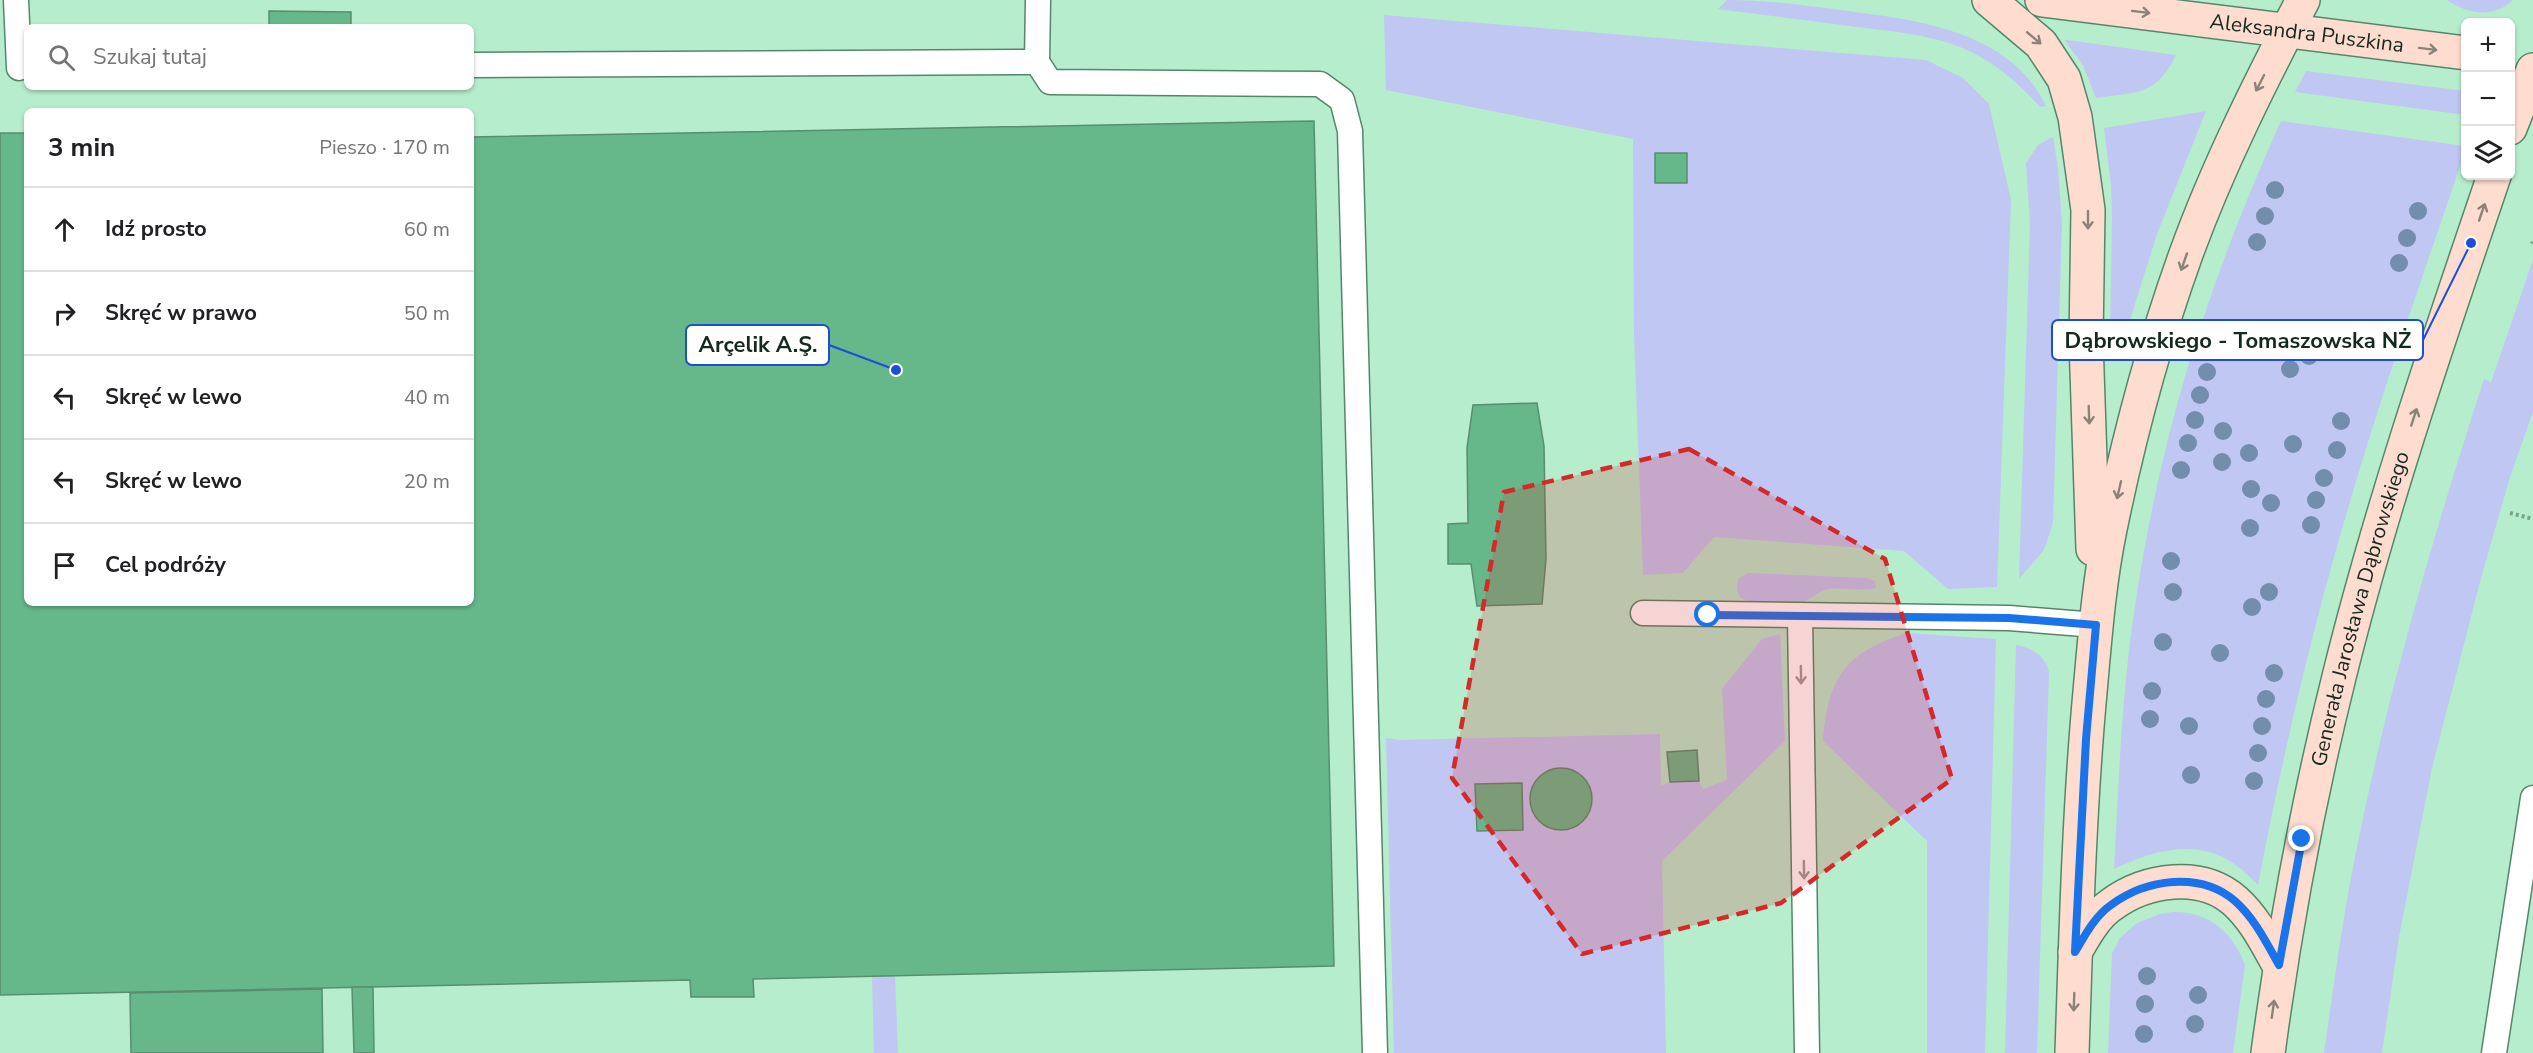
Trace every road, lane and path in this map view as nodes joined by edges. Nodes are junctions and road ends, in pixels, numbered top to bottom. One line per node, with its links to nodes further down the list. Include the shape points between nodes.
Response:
1 (16, 0): 12 (lane)
2 (1038, 0): 10 (lane)
3 (1989, 0): 20 (main road, one-way to 20, via 2041,44 2064,79 2082,155 2088,210 2086,341)
4 (2042, 0): 6 (main road, Aleksandra Puszkina, one-way to 6)
5 (2302, 0): 6 (main road)
6 (2287, 31): 7 (main road, Aleksandra Puszkina, one-way to 7); 20 (main road, one-way to 20, via 2212,188 2156,345 2110,531)
7 (2461, 52)
8 (2515, 57): 9 (main road)
9 (2533, 59)
10 (1037, 62): 11 (lane); 25 (lane, via 1050,82 1320,84 1342,100 1350,131)
11 (474, 65)
12 (15, 68)
13 (2533, 70): 14 (main road)
14 (2512, 126)
15 (2493, 180): 24 (main road, Generała Jarosława Dąbrowskiego, one-way to 15, via 2308,808 2339,675 2383,515)
16 (2510, 513): 17 (path)
17 (2533, 519)
18 (1643, 613): 19 (lane)
19 (1800, 617): 20 (lane, via 2009,618); 26 (lane, one-way to 26)
20 (2096, 625): 23 (main road)
21 (2533, 798): 22 (lane)
22 (2529, 849): 29 (lane)
23 (2075, 952): 24 (main road, via 2091,925 2110,905 2130,893 2150,885 2193,883 2215,889 2234,901 2256,924); 27 (main road, one-way to 27)
24 (2279, 965): 28 (main road, Generała Jarosława Dąbrowskiego, one-way to 24)
25 (1375, 1053)
26 (1807, 1053)
27 (2072, 1053)
28 (2268, 1053)
29 (2494, 1053)

